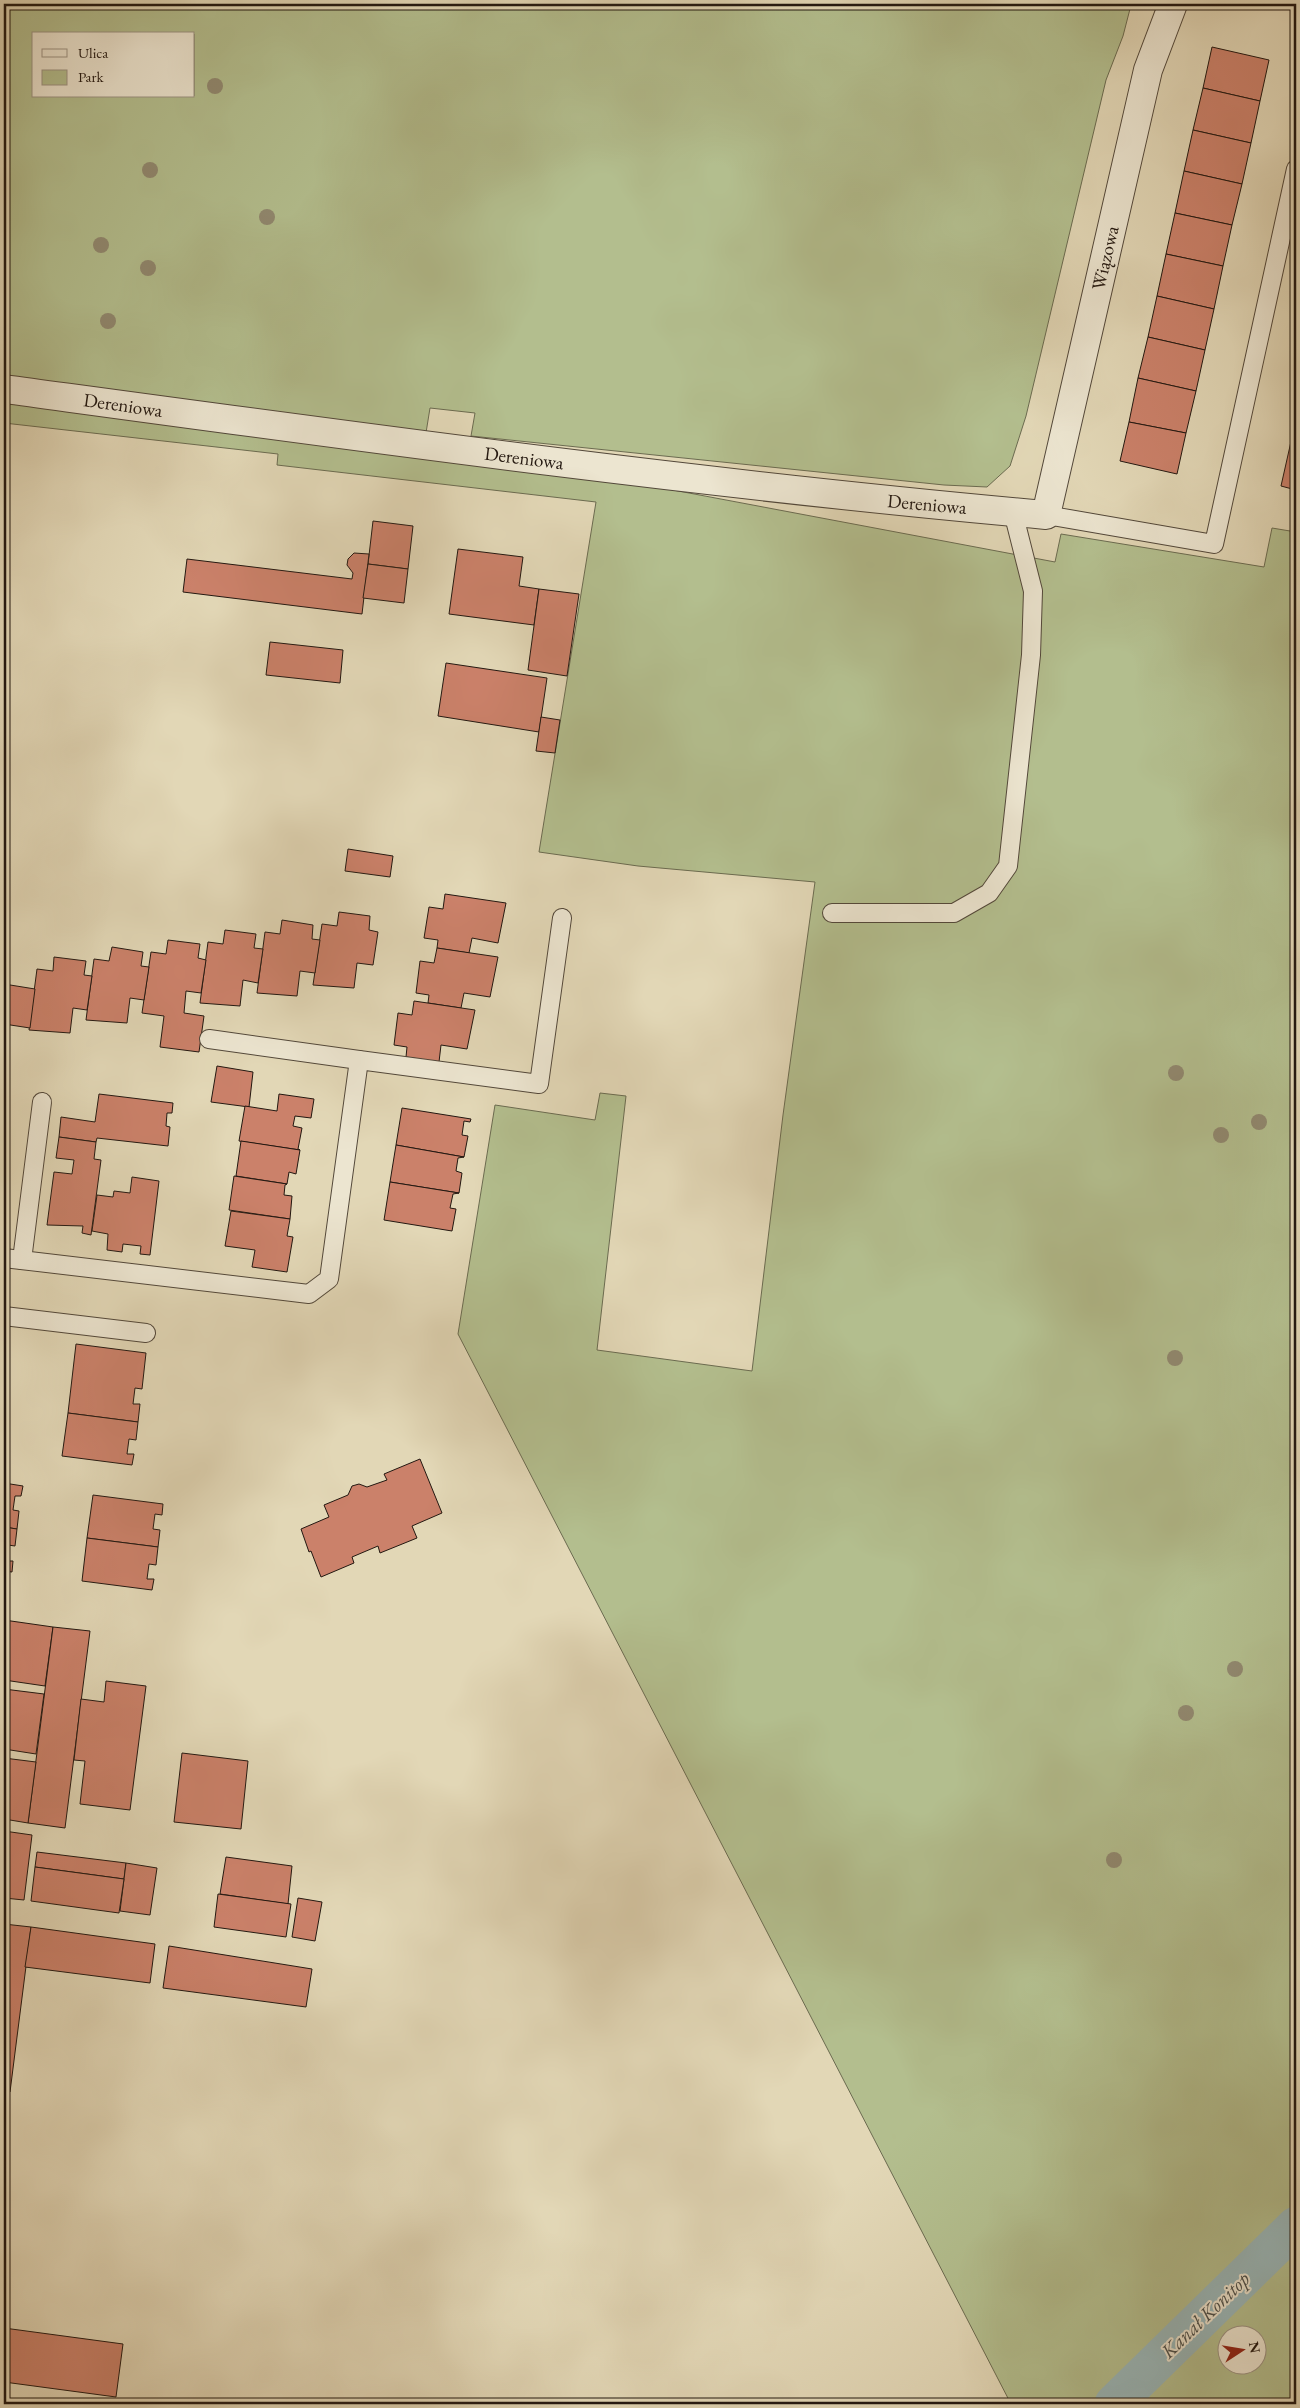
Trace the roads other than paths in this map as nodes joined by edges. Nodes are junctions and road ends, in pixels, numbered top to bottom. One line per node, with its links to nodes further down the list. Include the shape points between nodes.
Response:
1 (1173, 4): 5 (street, Wiązowa, via 1148,70)
2 (1296, 169): 5 (lane, via 1214,544)
3 (4, 389): 4 (street, Dereniowa, via 822,494)
4 (1013, 512): 5 (street, Dereniowa); 6 (lane, via 1033,591 1031,655 1008,866 988,892 954,913)
5 (1046, 515)
6 (832, 912)
7 (562, 918): 9 (lane, via 539,1084)
8 (209, 1039): 9 (lane)
9 (359, 1060): 12 (lane, via 329,1279 308,1294)
10 (42, 1102): 12 (lane)
11 (4, 1258): 12 (lane)
12 (22, 1260)
13 (4, 1316): 14 (lane)
14 (146, 1333)

